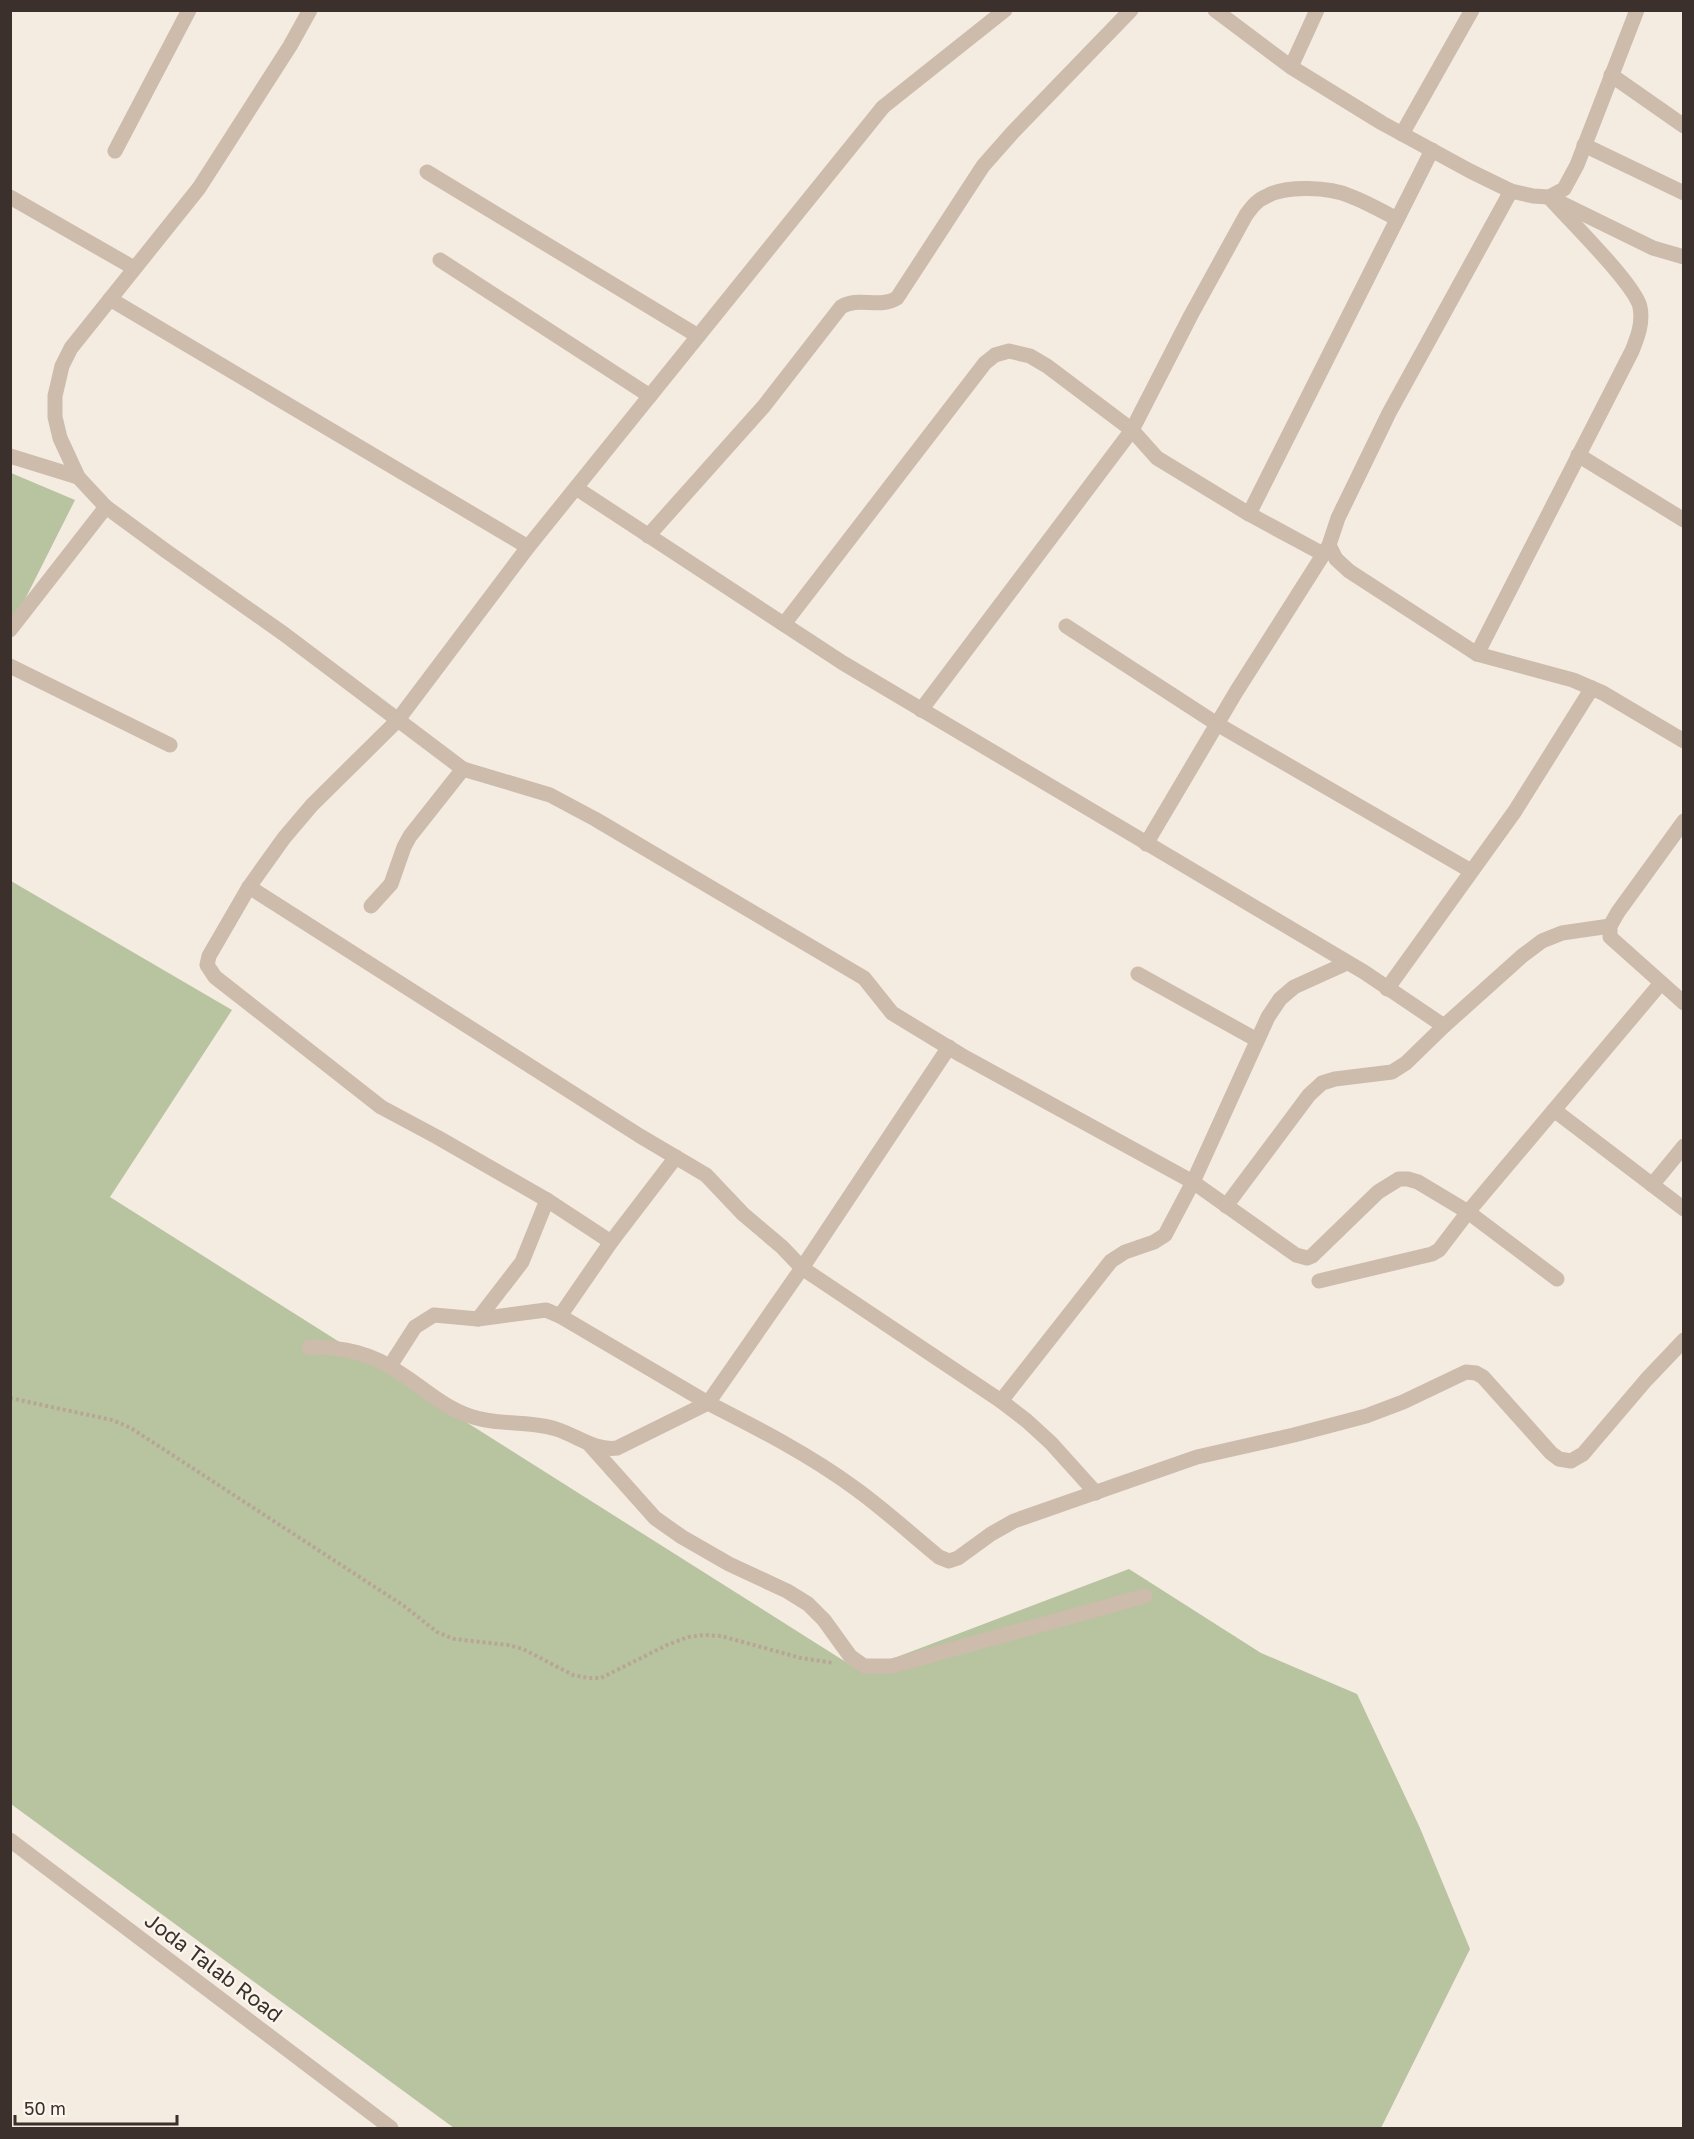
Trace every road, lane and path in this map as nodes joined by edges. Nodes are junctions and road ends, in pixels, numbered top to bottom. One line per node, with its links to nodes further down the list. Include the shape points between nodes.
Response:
1 (189, 10): 15 (street)
2 (310, 10): 24 (street, via 199,188)
3 (1005, 10): 26 (street, via 883,107)
4 (1131, 10): 36 (street, via 983,165 897,298 886,303 850,303 841,307 764,406)
5 (1215, 10): 9 (street)
6 (1317, 10): 9 (street)
7 (1472, 10): 12 (street)
8 (1637, 10): 10 (street)
9 (1291, 67): 12 (street)
10 (1611, 75): 11 (street); 13 (street)
11 (1683, 126)
12 (1402, 134): 14 (street)
13 (1584, 145): 18 (street); 20 (street, via 1564,189)
14 (1432, 150): 17 (street); 21 (street)
15 (115, 151)
16 (427, 172): 26 (street)
17 (1511, 191): 20 (street); 38 (street, via 1389,413)
18 (1683, 193)
19 (10, 197): 24 (street)
20 (1549, 197): 23 (street); 29 (street, via 1629,286 1640,305 1641,329 1632,351)
21 (1397, 219): 28 (street, via 1331,191 1285,189 1257,201); 34 (street)
22 (440, 260): 27 (street)
23 (1681, 260)
24 (134, 268): 25 (street)
25 (110, 299): 31 (street, via 71,348 55,396 60,438); 37 (street)
26 (698, 336): 27 (street)
27 (650, 396): 32 (street)
28 (1132, 430): 34 (street, via 1157,458); 39 (street, via 1030,356 1009,351 995,355); 45 (street)
29 (1578, 455): 35 (street); 42 (street)
30 (10, 456): 31 (street)
31 (78, 477): 33 (street)
32 (576, 488): 36 (street); 37 (street)
33 (106, 507): 41 (street); 46 (street, via 284,634)
34 (1249, 514): 38 (street)
35 (1683, 520)
36 (648, 536): 39 (street)
37 (528, 547): 46 (street)
38 (1326, 549): 42 (street, via 1349,571); 47 (street)
39 (784, 624): 45 (street)
40 (1066, 626): 47 (street)
41 (10, 630)
42 (1477, 654): 44 (street)
43 (10, 666): 49 (street)
44 (1592, 688): 48 (street); 53 (street, via 1515,811)
45 (921, 710): 52 (street)
46 (397, 721): 50 (street); 54 (street, via 312,805)
47 (1217, 724): 52 (street); 53 (street)
48 (1683, 741)
49 (170, 745)
50 (463, 769): 55 (street, via 410,836 391,884); 64 (street, via 550,795 595,819 864,978 892,1013)
51 (1683, 821): 56 (street)
52 (1146, 844): 57 (street)
53 (1471, 871): 60 (street)
54 (249, 887): 67 (street); 70 (street, via 209,956 207,965 215,977 381,1107)
55 (370, 906)
56 (1610, 926): 59 (street, via 1610,936); 62 (street, via 1562,933 1542,941)
57 (1347, 963): 60 (street); 63 (street, via 1294,987 1280,999)
58 (1138, 974): 63 (street)
59 (1661, 983): 61 (street); 65 (street)
60 (1387, 989): 62 (street)
61 (1683, 1003)
62 (1444, 1026): 71 (street, via 1392,1072 1322,1083)
63 (1257, 1040): 68 (street)
64 (949, 1047): 68 (street); 75 (street)
65 (1554, 1110): 69 (street); 73 (street)
66 (1683, 1146): 69 (street)
67 (676, 1157): 74 (street); 75 (street, via 706,1175)
68 (1192, 1182): 71 (street); 84 (street, via 1165,1235 1111,1262)
69 (1652, 1185): 72 (street)
70 (547, 1200): 74 (street); 79 (street, via 522,1262)
71 (1226, 1206): 73 (street, via 1296,1255 1307,1258 1318,1252 1378,1192 1399,1179 1418,1182)
72 (1683, 1209)
73 (1468, 1212): 76 (street); 77 (street, via 1432,1254)
74 (611, 1242): 78 (street)
75 (802, 1268): 84 (street); 85 (street)
76 (1557, 1279)
77 (1319, 1281)
78 (560, 1316): 79 (street, via 546,1310); 85 (street)
79 (478, 1318): 82 (street, via 426,1319 407,1336)
80 (1683, 1340): 87 (street, via 1583,1454 1571,1461 1551,1453 1483,1377 1471,1372 1366,1416 1197,1457)
81 (309, 1347): 82 (street, via 361,1353)
82 (390, 1366): 86 (street, via 454,1410 490,1421 555,1429)
83 (10, 1398): 89 (path, via 131,1428 404,1606 437,1632 454,1639 522,1649 573,1675 588,1678 601,1678 667,1645 704,1635 824,1662)
84 (1001, 1401): 87 (street, via 1027,1420)
85 (708, 1402): 86 (street, via 617,1448); 87 (street, via 828,1469 949,1561 1014,1521)
86 (589, 1444): 89 (street, via 655,1518 714,1556 808,1604 850,1656)
87 (1096, 1492)
88 (1145, 1596): 89 (street, via 892,1666)
89 (864, 1666)
90 (10, 1840): 91 (street, Joda Talab Road)
91 (391, 2128)

